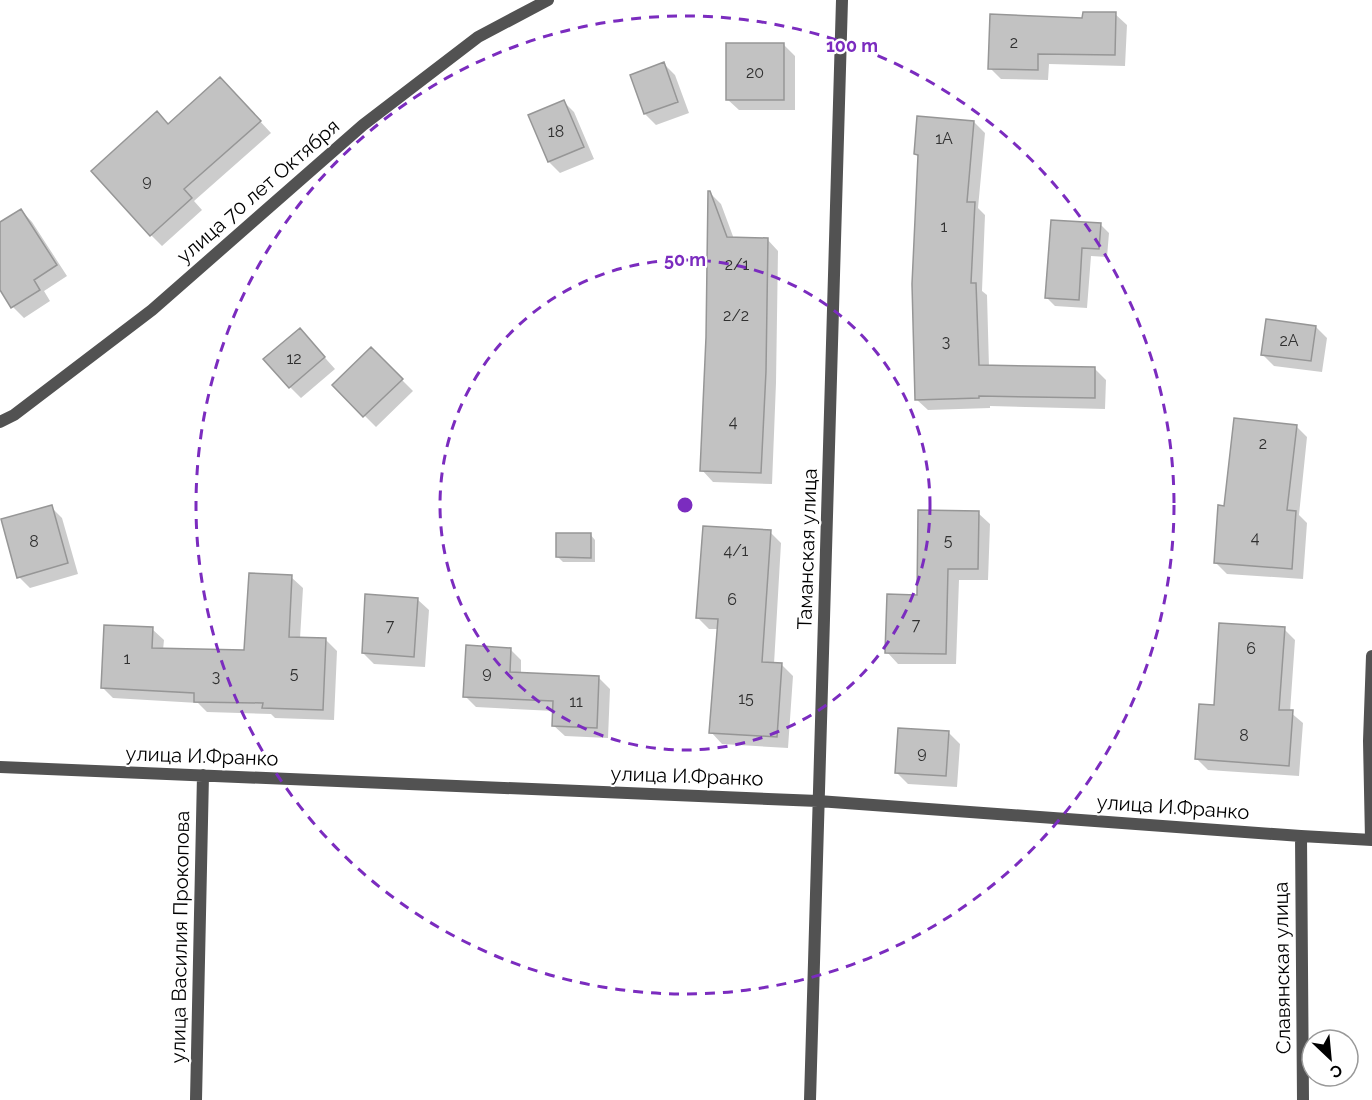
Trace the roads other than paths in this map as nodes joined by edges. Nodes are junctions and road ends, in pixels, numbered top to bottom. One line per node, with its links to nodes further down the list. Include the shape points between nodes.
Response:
1 (548, 0): 3 (street, улица 70 лет Октября, via 478,37 373,117 152,309)
2 (842, 0): 7 (street, Таманская улица)
3 (0, 422)
4 (1372, 656): 9 (street)
5 (0, 767): 6 (street, улица И.Франко)
6 (202, 775): 7 (street, улица И.Франко); 10 (street, улица Василия Прокопова)
7 (818, 801): 8 (street, улица И.Франко); 11 (street, Таманская улица)
8 (1300, 836): 9 (street, улица И.Франко); 12 (street, Славянская улица)
9 (1371, 840)
10 (196, 1100)
11 (810, 1100)
12 (1303, 1100)

